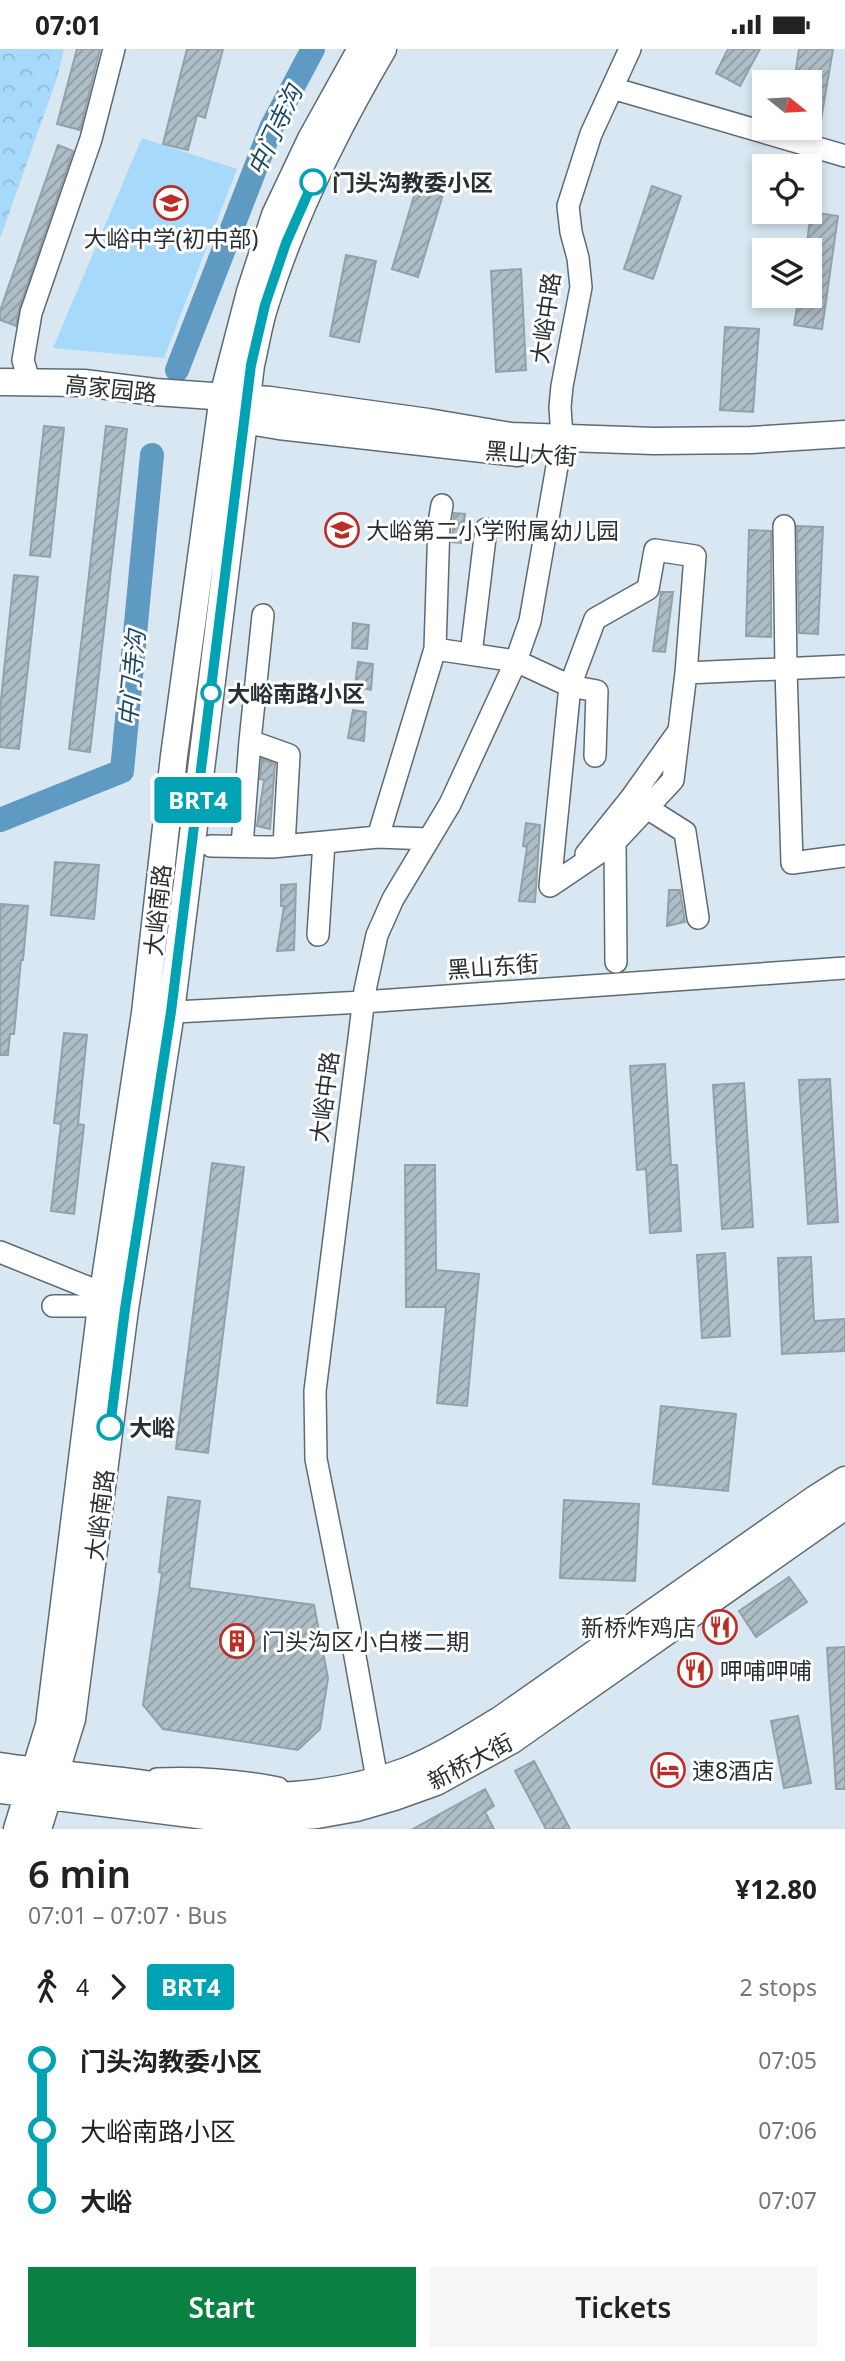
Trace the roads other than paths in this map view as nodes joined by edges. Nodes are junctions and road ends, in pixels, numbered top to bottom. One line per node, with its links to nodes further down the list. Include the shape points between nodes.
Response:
1 (114, 49): 7 (street, via 91,139 31,313 23,361)
2 (361, 49): 10 (main road, 大峪南路, via 275,215 250,292)
3 (383, 49): 10 (main road, 大峪南路, via 352,102 286,243 251,365)
4 (630, 49): 5 (street, 大峪中路)
5 (612, 88): 6 (street); 12 (street, 大峪中路, via 591,134 568,206 581,287 561,396)
6 (845, 156)
7 (29, 381): 8 (main road, 高家园路); 10 (main road, 高家园路, via 205,396)
8 (0, 382)
9 (0, 398): 10 (main road, 高家园路)
10 (233, 407): 12 (main road, 黑山大街, via 430,444 511,453); 42 (main road, 大峪南路)
11 (845, 434): 12 (main road, 黑山大街)
12 (561, 447): 13 (main road, 黑山大街, via 748,457); 20 (street, 大峪中路, via 530,621)
13 (845, 450)
14 (442, 505): 18 (street)
15 (784, 526): 22 (street)
16 (486, 529): 19 (street)
17 (263, 615): 25 (street)
18 (435, 649): 19 (street); 28 (street)
19 (471, 655): 20 (street)
20 (516, 661): 24 (street); 29 (street, 大峪中路)
21 (845, 666): 22 (street)
22 (786, 669): 23 (street); 35 (street, via 792,863)
23 (686, 673): 24 (street, via 695,556 655,550 648,589 595,619); 27 (street, via 673,780)
24 (570, 686): 26 (street, via 597,691); 36 (street, via 550,886)
25 (250, 741): 33 (street); 34 (street, via 289,755)
26 (595, 756)
27 (639, 803): 31 (street); 36 (street); 37 (street, via 685,832)
28 (378, 837): 29 (street); 30 (street)
29 (429, 839): 41 (street, 大峪中路, via 377,935)
30 (324, 842): 34 (street); 38 (street)
31 (615, 842): 36 (street); 39 (street)
32 (211, 846): 33 (street)
33 (242, 846): 34 (street)
34 (284, 846)
35 (845, 856)
36 (571, 872)
37 (698, 918)
38 (318, 935)
39 (616, 962)
40 (845, 968): 41 (street, 黑山东街)
41 (363, 1002): 42 (street, 黑山东街); 49 (street, 大峪中路, via 315,1391 316,1459)
42 (158, 1013): 44 (main road, 大峪南路)
43 (0, 1252): 44 (street)
44 (109, 1303): 45 (street); 50 (main road, 大峪南路, via 72,1719)
45 (53, 1306)
46 (845, 1480): 49 (main road, 新桥大街, via 500,1720 407,1770)
47 (845, 1506): 50 (main road, 新桥大街, via 512,1740 436,1782 394,1797 317,1815 270,1819 206,1816)
48 (0, 1766): 50 (main road)
49 (377, 1779): 50 (main road, 新桥大街, via 308,1794 262,1797 123,1781)
50 (41, 1784): 51 (main road); 52 (main road); 53 (main road)
51 (0, 1790)
52 (17, 1829)
53 (37, 1829)

